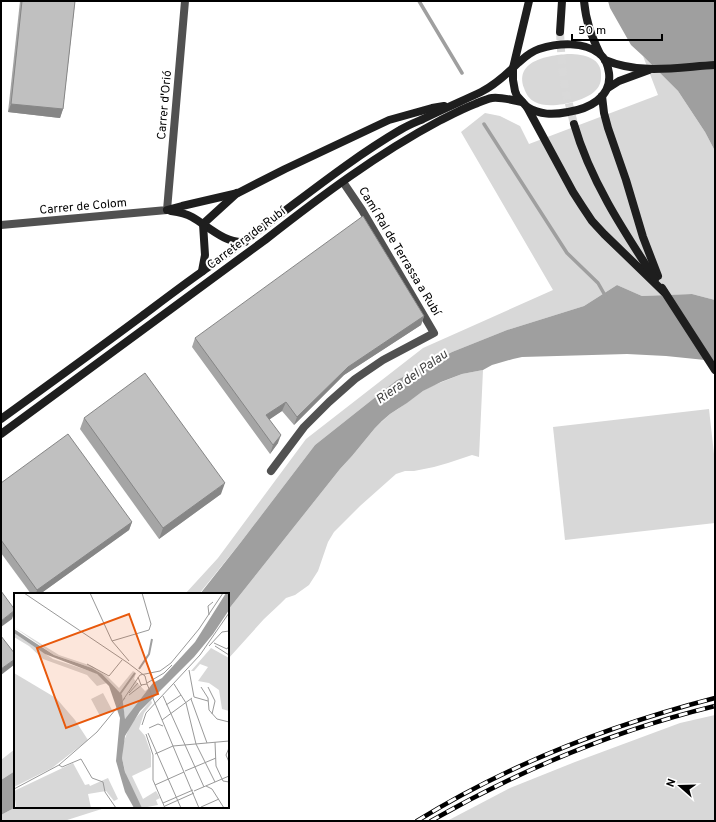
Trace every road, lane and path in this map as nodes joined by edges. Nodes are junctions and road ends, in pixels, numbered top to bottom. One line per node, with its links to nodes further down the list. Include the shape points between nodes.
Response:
1 (185, 1): 18 (street, Carrer d'Orió)
2 (529, 1): 8 (main road)
3 (561, 1): 5 (main road)
4 (584, 1): 6 (main road, via 590,33)
5 (560, 32)
6 (602, 57): 8 (main road, via 588,47 570,44 548,46 533,52); 9 (main road, via 624,67); 10 (main road, via 608,66)
7 (715, 64): 9 (main road)
8 (515, 66): 12 (main road, Carretera de Rubí, via 486,90); 13 (main road, via 515,90)
9 (652, 69): 10 (main road, via 619,81)
10 (608, 88): 11 (main road)
11 (602, 96): 13 (main road, via 581,109 557,114 538,113); 23 (main road, via 608,128 642,238)
12 (452, 105): 16 (main road, via 389,120); 21 (main road, Carretera de Rubí, via 381,141)
13 (524, 105): 15 (main road, Carretera de Rubí, via 499,97 455,112 396,145); 23 (main road, via 540,129 569,185 596,225)
14 (574, 124): 23 (main road, via 597,184)
15 (343, 182): 17 (main road, Carretera de Rubí); 27 (street, Camí Ral de Terrassa a Rubí, via 434,333 383,360 355,379 304,427)
16 (238, 192): 18 (main road); 19 (main road)
17 (305, 209): 21 (main road, via 294,213 254,240); 26 (main road, Carretera de Rubí)
18 (167, 210): 19 (main road, via 182,212); 20 (street, Carrer de Colom)
19 (203, 224): 21 (main road, via 231,241); 22 (main road, via 205,255)
20 (1, 225)
21 (242, 243): 22 (main road, Carretera de Rubí)
22 (202, 271): 25 (main road, Carretera de Rubí)
23 (664, 292): 24 (main road)
24 (715, 370)
25 (1, 419)
26 (1, 434)
27 (270, 472)

